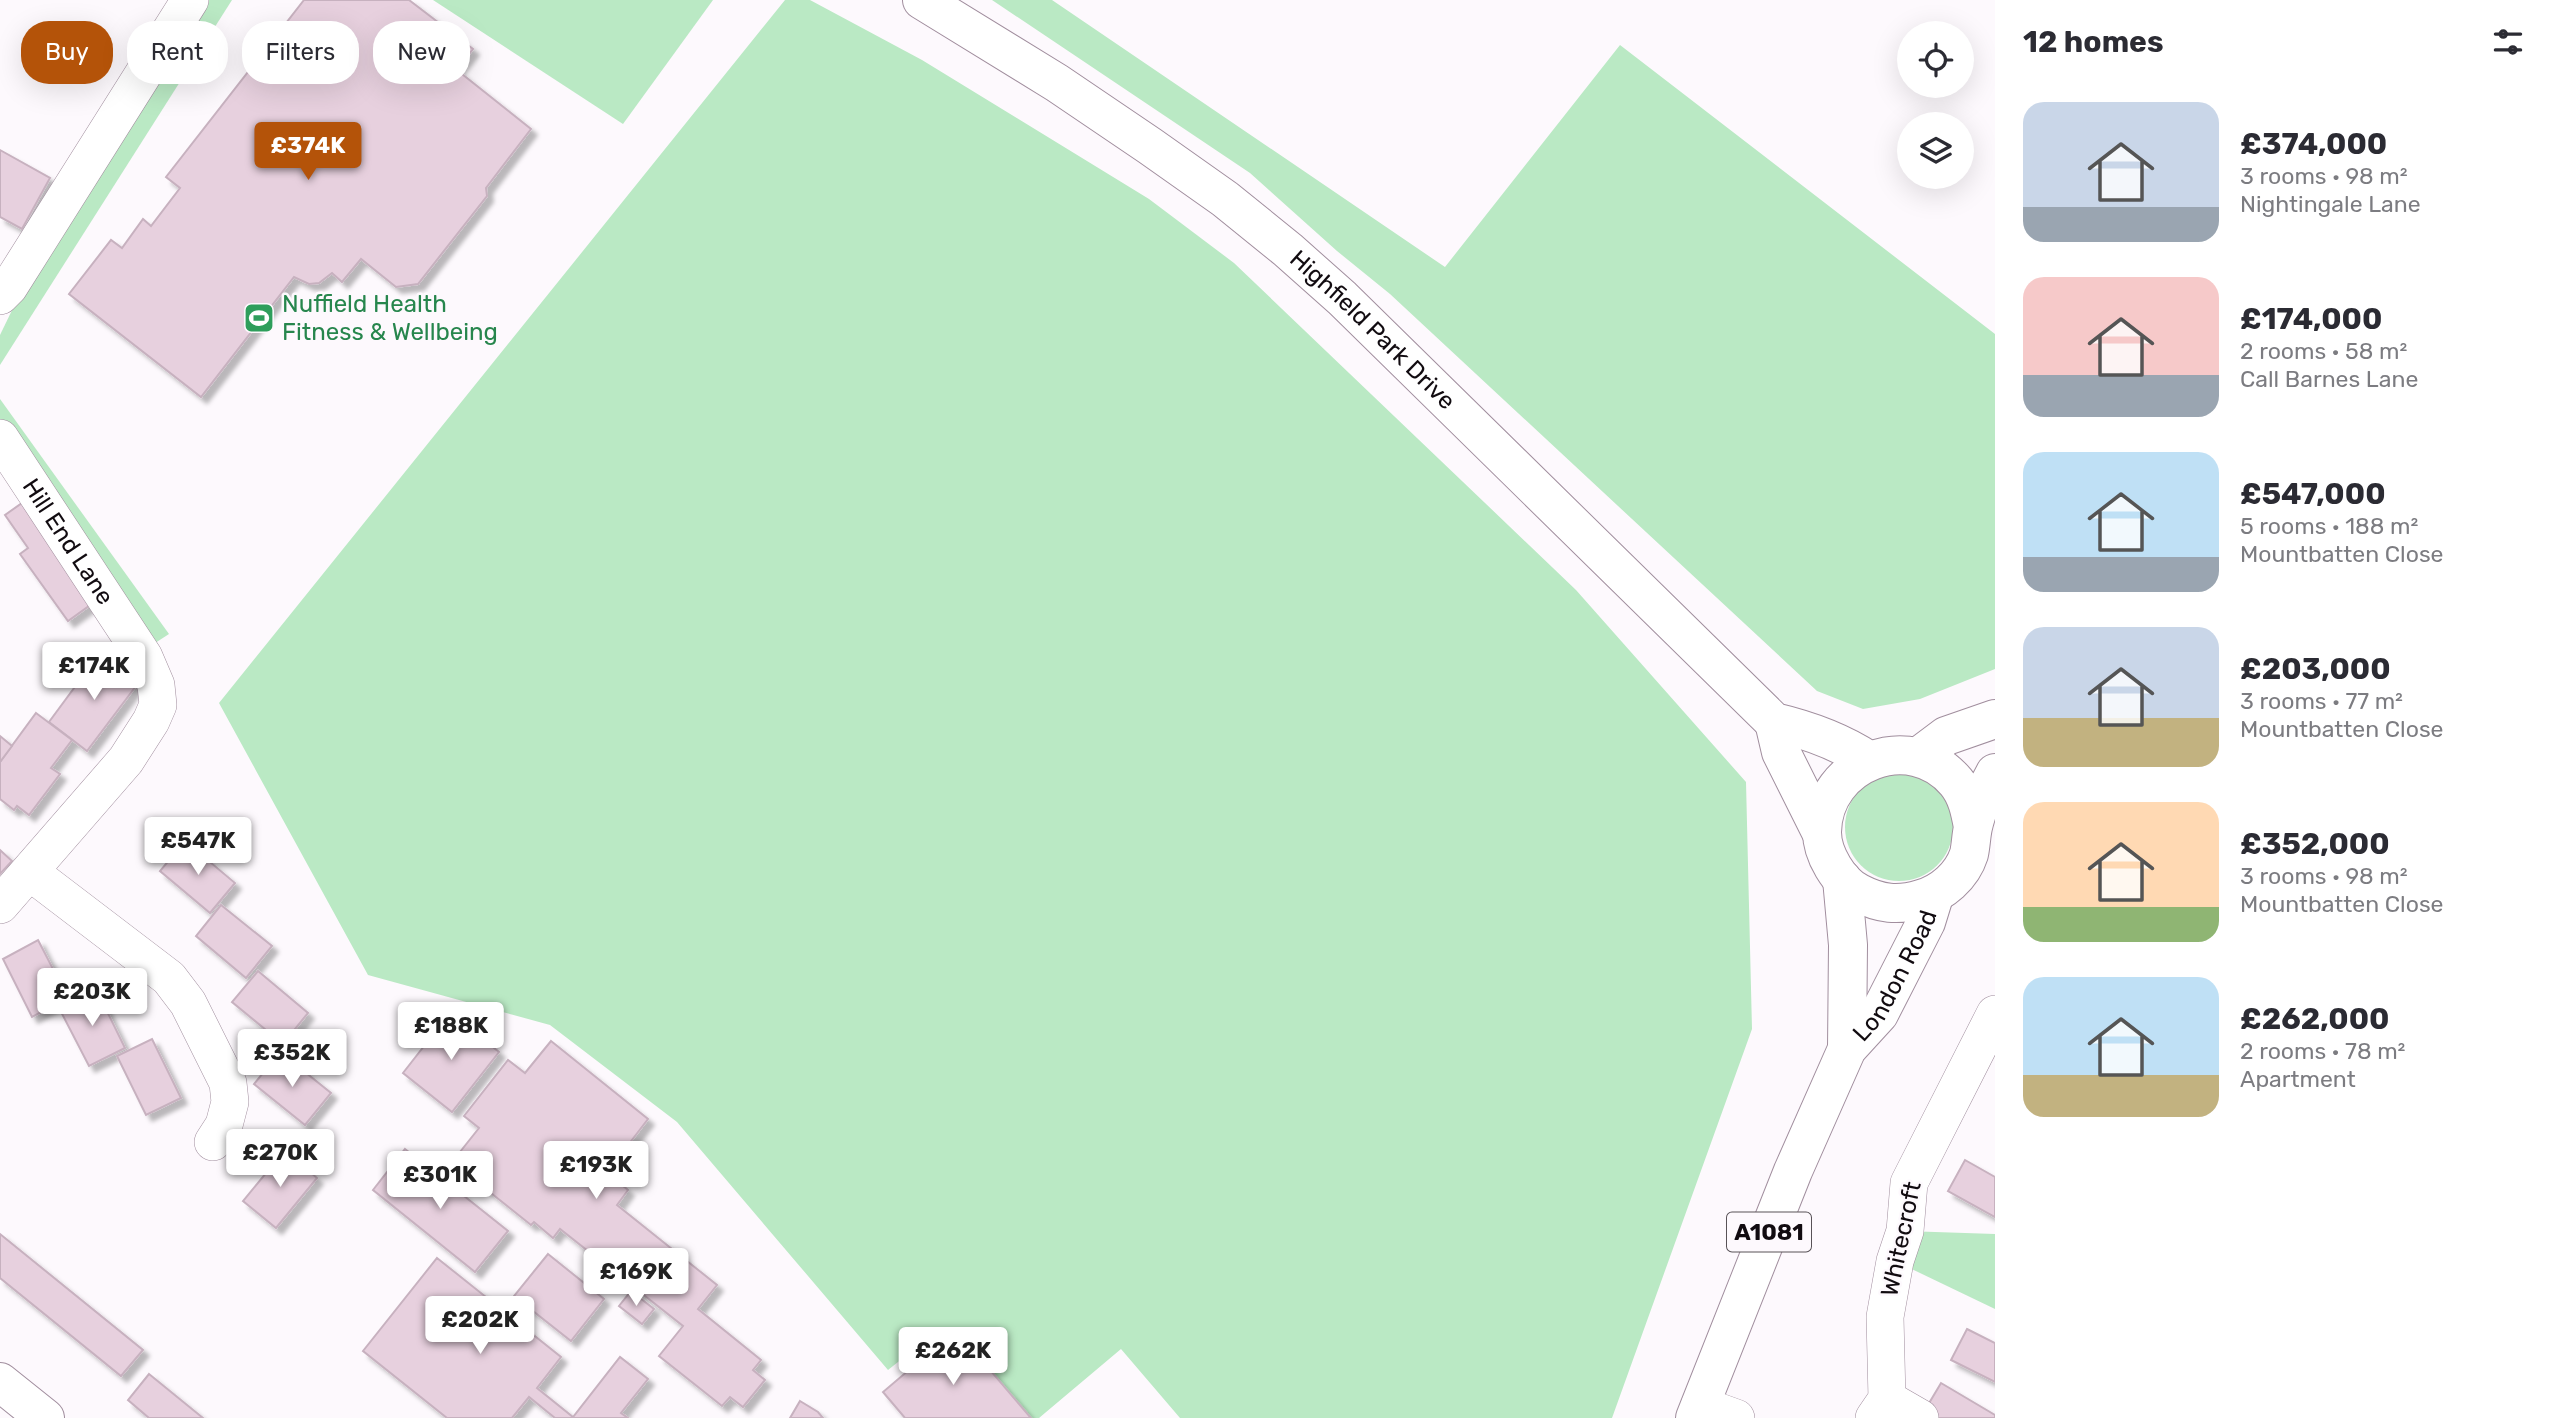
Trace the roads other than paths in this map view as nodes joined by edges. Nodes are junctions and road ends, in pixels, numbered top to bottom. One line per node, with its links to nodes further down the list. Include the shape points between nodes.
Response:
1 (190, 0): 3 (street)
2 (922, 0): 6 (street, Highfield Park Drive, via 1150,146 1287,250 1342,298)
3 (0, 296)
4 (0, 438): 12 (street, Hill End Lane, via 144,657 156,685 158,705 126,760)
5 (1995, 719): 7 (street, via 1947,736)
6 (1774, 722): 8 (street, via 1845,745); 11 (street, Highfield Park Drive, via 1782,752)
7 (1918, 757): 8 (street, London Road / A1081, via 1891,754); 10 (street, London Road / A1081, via 1940,766 1957,783 1968,803)
8 (1868, 760): 11 (street, via 1848,773 1832,793)
9 (1995, 773): 10 (street, London Road / A1081)
10 (1973, 827): 14 (street, London Road / A1081, via 1969,855 1954,879)
11 (1822, 834): 13 (street, London Road / A1081, via 1826,852)
12 (30, 872): 15 (street); 18 (street, via 169,978 188,1003 228,1083 230,1102)
13 (1842, 879): 14 (street, London Road / A1081, via 1874,901 1904,904); 17 (street, London Road / A1081, via 1848,946)
14 (1934, 895): 17 (street, London Road / A1081, via 1926,922 1879,1014)
15 (0, 905)
16 (1995, 1014): 20 (street, Whitecroft, via 1909,1183 1905,1231 1885,1317)
17 (1847, 1049): 21 (street, London Road / A1081)
18 (213, 1142)
19 (0, 1382): 22 (street)
20 (1880, 1408): 24 (street, Whitecroft)
21 (1697, 1412): 23 (street)
22 (45, 1418)
23 (1736, 1418)
24 (1920, 1418)

